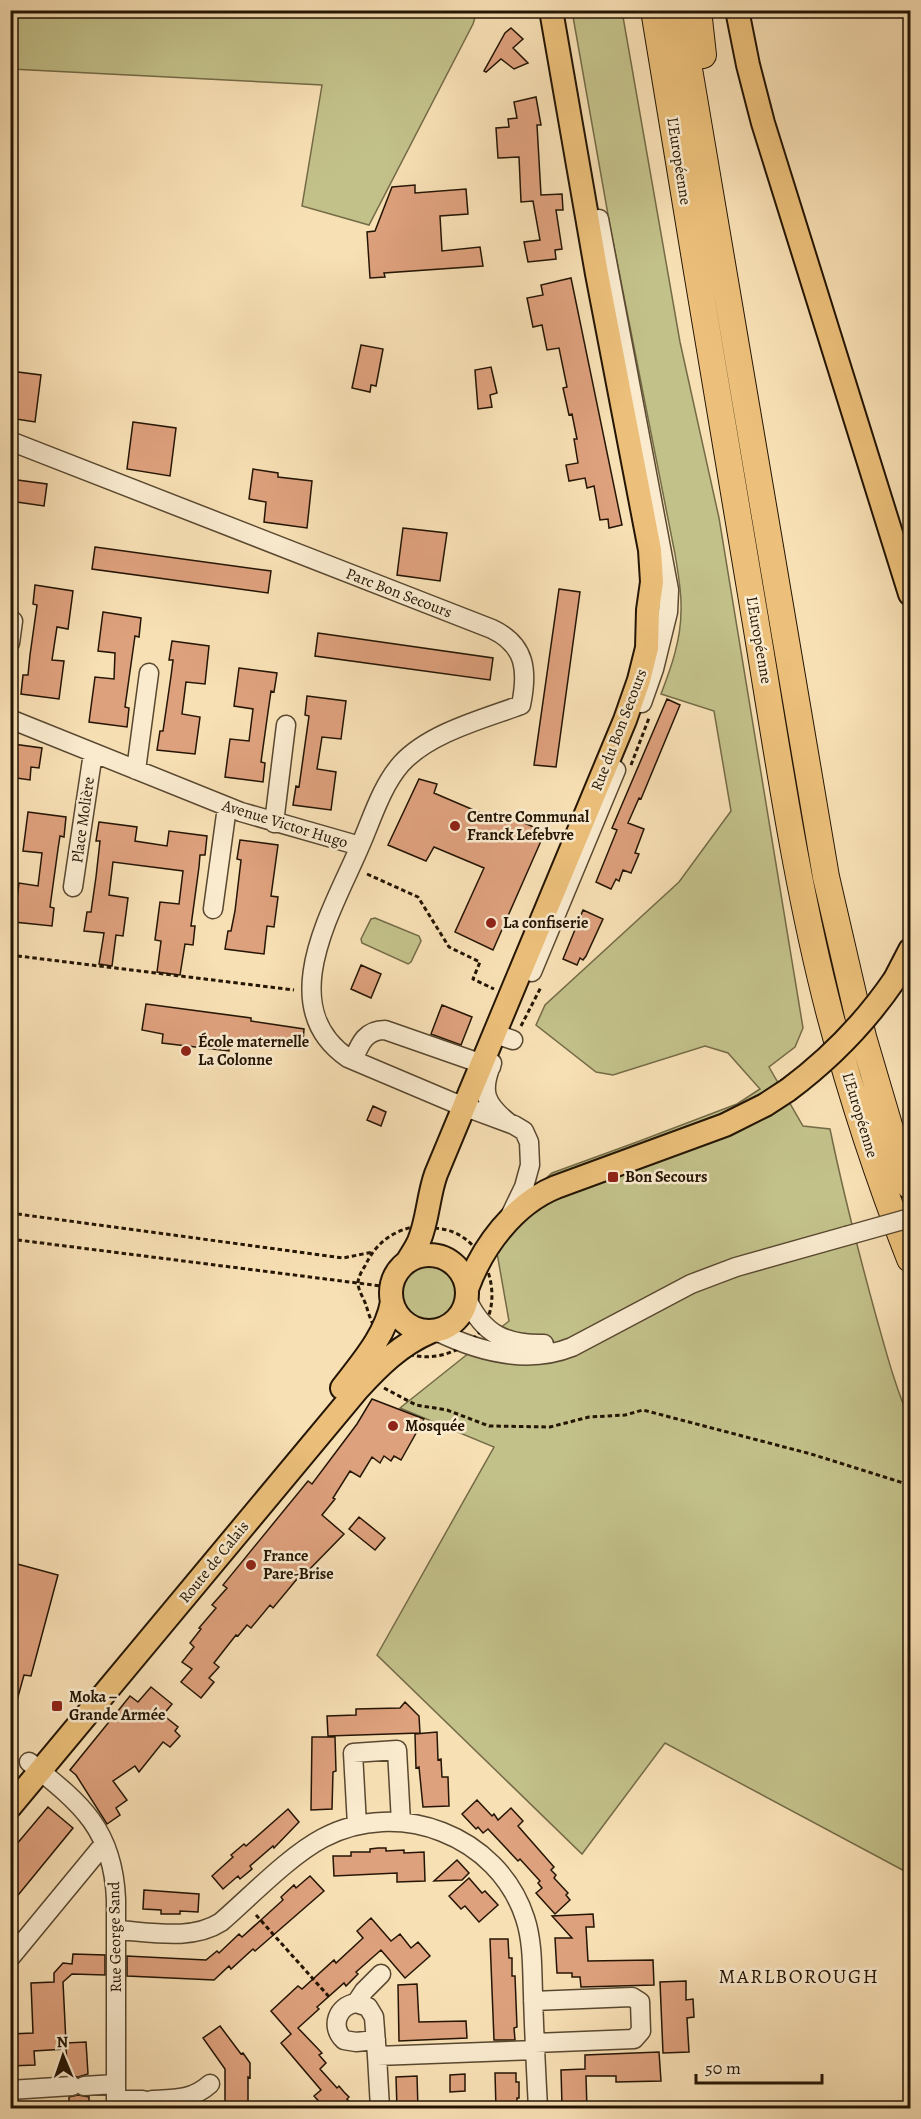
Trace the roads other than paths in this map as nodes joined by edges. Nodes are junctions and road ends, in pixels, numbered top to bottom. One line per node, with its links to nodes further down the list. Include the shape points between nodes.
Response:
1 (551, 10): 7 (main road, Rue du Bon Secours)
2 (562, 10): 7 (street, Rue du Bon Secours)
3 (654, 10): 33 (highway, L'Européenne, via 808,919 848,1079)
4 (679, 10): 8 (highway, L'Européenne)
5 (698, 10): 8 (highway)
6 (738, 10): 10 (main road, via 766,133)
7 (566, 64): 11 (main road, Rue du Bon Secours)
8 (739, 365): 30 (highway, L'Européenne, via 832,908 872,1069)
9 (10, 441): 21 (street, Parc Bon Secours, via 492,629 513,644 524,667 520,705 444,734 408,758 389,780)
10 (910, 594)
11 (659, 604): 25 (street, Rue du Bon Secours, via 654,669 560,908); 25 (main road, Rue du Bon Secours, via 648,610 647,648 635,693 511,996)
12 (13, 621): 13 (street)
13 (10, 643)
14 (149, 673): 18 (street)
15 (10, 719): 17 (street, Avenue Victor Hugo)
16 (286, 725): 20 (street)
17 (93, 753): 18 (street, Avenue Victor Hugo); 22 (street, Place Molière)
18 (136, 770): 19 (street, Avenue Victor Hugo)
19 (227, 807): 20 (street, Avenue Victor Hugo); 23 (street)
20 (274, 823): 21 (street, Avenue Victor Hugo)
21 (360, 846): 26 (street, Avenue Victor Hugo, via 316,950 311,973 315,1012 323,1029 341,1053)
22 (73, 887)
23 (213, 909)
24 (910, 950): 32 (main road, bridge, via 895,979 849,1038 788,1090 725,1125 547,1191 525,1204)
25 (504, 1037): 27 (main road, Rue du Bon Secours)
26 (353, 1060): 27 (street, via 368,1034 385,1030); 28 (street, Avenue Victor Hugo)
27 (486, 1066): 28 (main road, Rue du Bon Secours); 29 (street, Rue du Bon Secours, via 486,1096)
28 (465, 1106): 29 (street, Avenue Victor Hugo); 34 (main road, Rue du Bon Secours, via 433,1182 418,1243)
29 (509, 1123): 32 (street, via 526,1134 531,1159 524,1187)
30 (910, 1186)
31 (910, 1218): 37 (street, bridge, via 713,1275)
32 (504, 1226): 35 (main road, via 481,1256)
33 (910, 1259)
34 (407, 1262): 35 (main road, via 423,1255 444,1258 458,1269); 36 (main road, via 396,1273)
35 (467, 1294): 37 (street, via 477,1320 485,1328 528,1344 564,1341); 38 (main road, via 455,1321)
36 (391, 1295): 38 (main road, via 396,1313 407,1325); 39 (main road, Route de Calais, via 383,1330 318,1420 203,1554)
37 (609, 1326): 38 (street, via 565,1350 523,1355 475,1348)
38 (433, 1331): 39 (main road, Route de Calais, via 404,1345 358,1389)
39 (35, 1767): 40 (main road, Route de Calais); 41 (main road, Route de Calais); 44 (street, Rue George Sand, via 82,1806)
40 (10, 1785)
41 (10, 1807)
42 (401, 1822): 43 (street); 43 (street, via 396,1750 352,1753); 48 (street, via 434,1828 455,1837 471,1846 501,1875 517,1898 528,1927)
43 (357, 1825): 45 (street, via 315,1843 221,1922 201,1932)
44 (104, 1845): 45 (street, Rue George Sand, via 115,1879); 46 (street)
45 (117, 1930): 54 (street, Rue George Sand)
46 (10, 1958)
47 (381, 1974): 49 (street)
48 (533, 2001): 50 (street); 50 (street, via 632,1997 640,2002 641,2031 634,2039)
49 (348, 2007): 51 (street, via 363,2004 372,2012); 51 (street, via 336,2024 341,2037)
50 (535, 2047): 51 (street); 56 (street)
51 (376, 2048): 55 (street)
52 (210, 2084): 54 (street, via 187,2098)
53 (10, 2090): 54 (street, via 78,2086)
54 (116, 2098)
55 (380, 2109)
56 (538, 2109)

